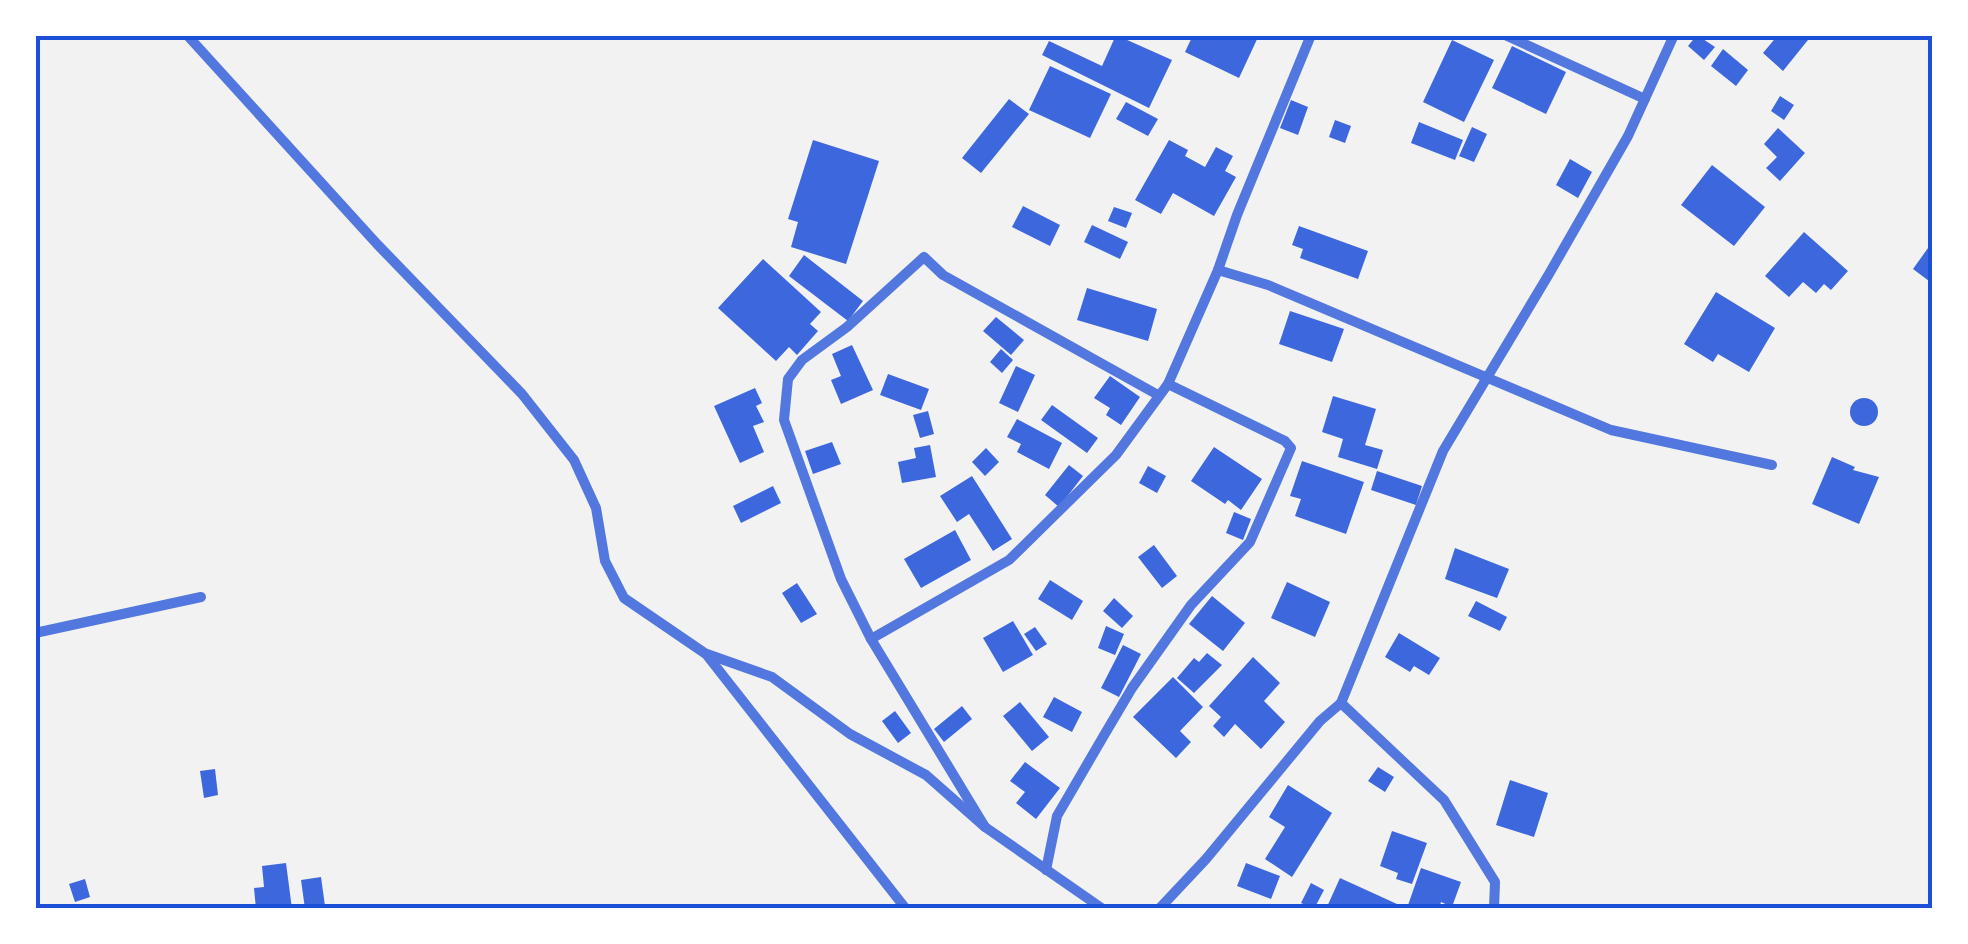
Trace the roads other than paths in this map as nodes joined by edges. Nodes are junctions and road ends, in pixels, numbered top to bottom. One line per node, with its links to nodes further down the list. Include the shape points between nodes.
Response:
1 (187, 35): 14 (street, via 522,394 574,460 596,508 605,562 624,598)
2 (1311, 35): 6 (street)
3 (1504, 35): 5 (street)
4 (1674, 35): 5 (street)
5 (1644, 99): 7 (street)
6 (1218, 270): 7 (street); 8 (street)
7 (1486, 375): 10 (street, via 1610,430); 15 (street, via 1443,450)
8 (1168, 384): 9 (street); 17 (street, via 1291,448 1250,542 1191,605 1103,737 1058,816)
9 (1158, 395): 13 (street, via 1116,455 1008,560); 13 (street, via 924,257 847,328 820,344 788,378 784,420 840,579)
10 (1772, 466)
11 (201, 597): 12 (street)
12 (35, 633)
13 (871, 639): 16 (street)
14 (706, 654): 16 (street, via 772,677 850,734 926,775); 18 (street)
15 (1341, 702): 20 (street); 21 (street, via 1444,800 1495,882)
16 (984, 827): 17 (street)
17 (1046, 870): 19 (street)
18 (906, 909)
19 (1103, 909)
20 (1158, 909)
21 (1494, 909)

